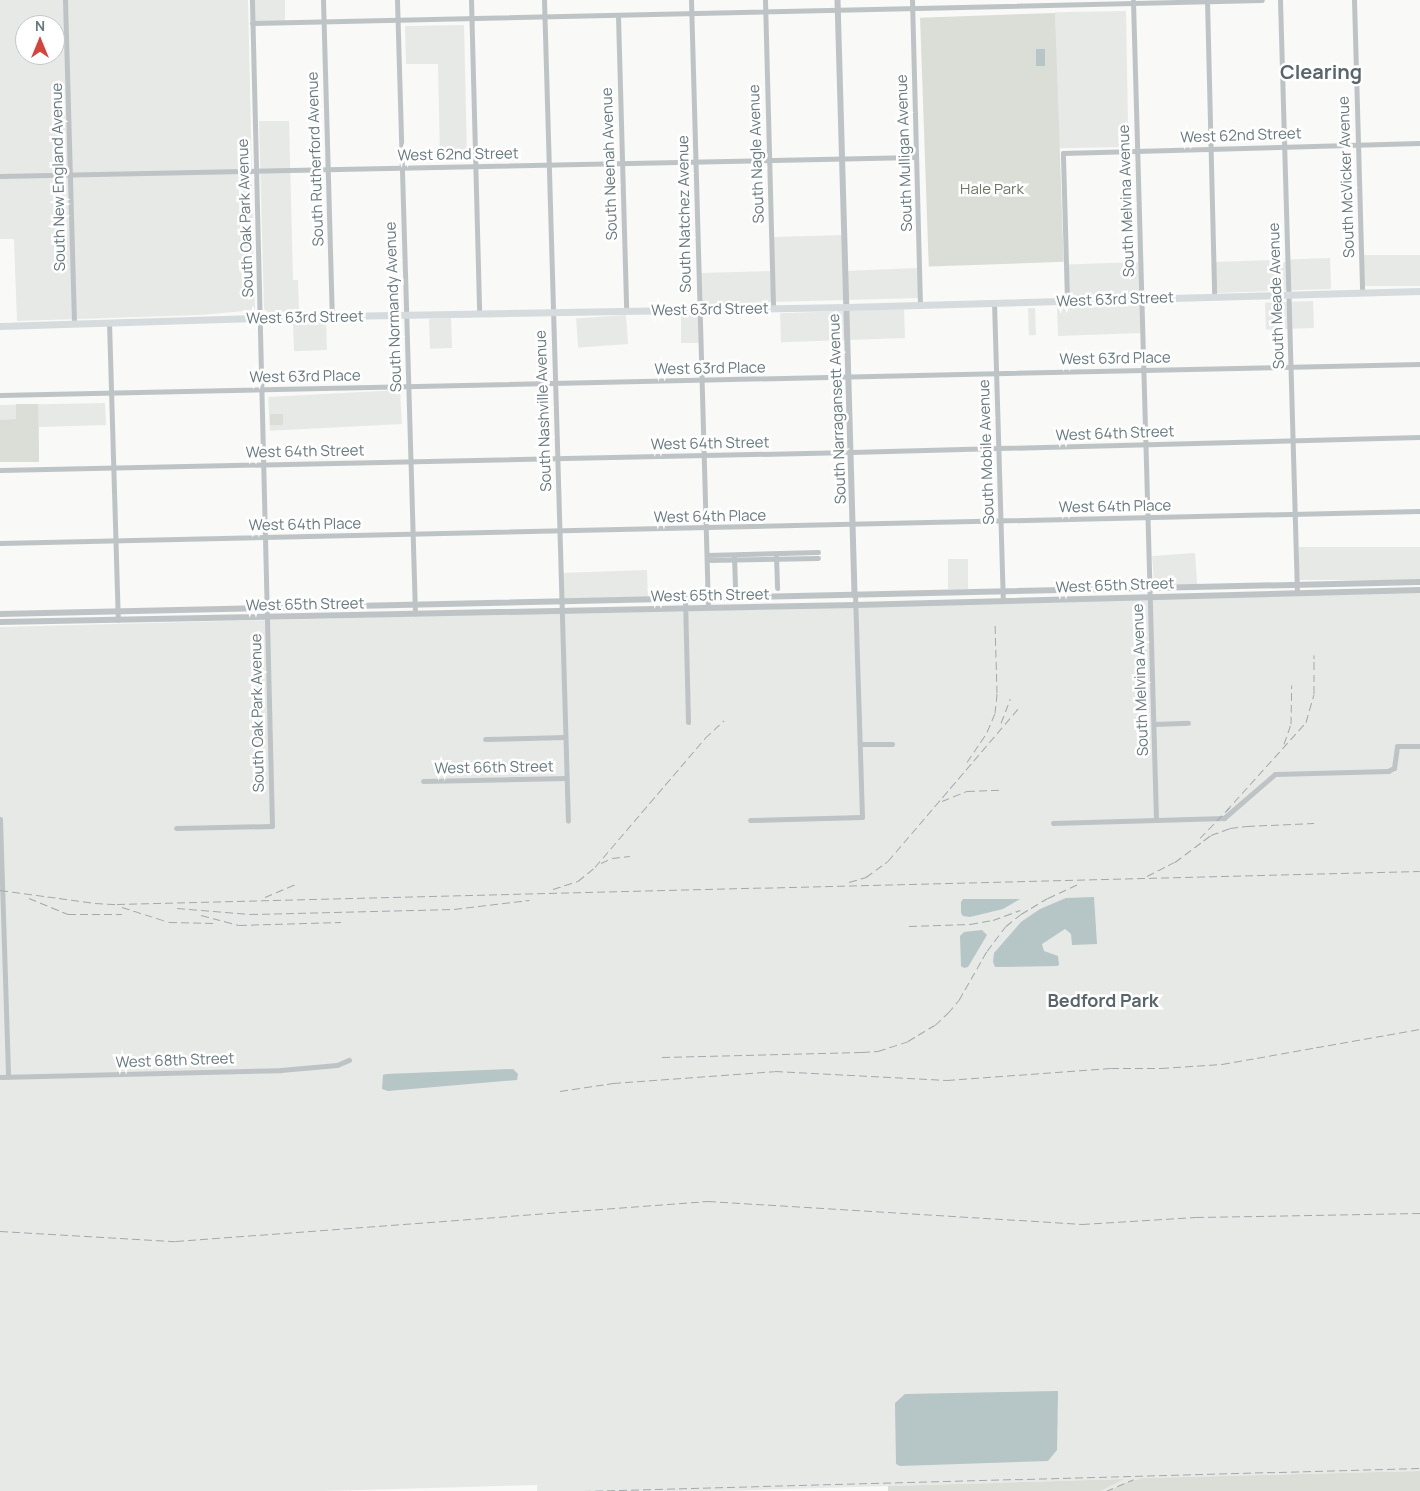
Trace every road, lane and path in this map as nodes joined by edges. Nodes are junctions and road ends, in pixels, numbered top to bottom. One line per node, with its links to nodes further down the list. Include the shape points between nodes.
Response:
1 (66, 0): 44 (street, South New England Avenue)
2 (252, 0): 28 (street, South Oak Park Avenue)
3 (323, 0): 27 (street, South Rutherford Avenue)
4 (397, 0): 26 (street, South Normandy Avenue)
5 (470, 0): 25 (street)
6 (544, 0): 24 (street, South Nashville Avenue)
7 (691, 0): 22 (street, South Natchez Avenue)
8 (765, 0): 21 (street, South Nagle Avenue)
9 (838, 0): 20 (street, South Narragansett Avenue)
10 (912, 0): 19 (street, South Mulligan Avenue)
11 (985, 0): 18 (street)
12 (1262, 0): 15 (street)
13 (1280, 0): 31 (street, South Meade Avenue)
14 (1354, 0): 30 (street, South McVicker Avenue)
15 (1207, 1): 17 (street); 32 (street)
16 (1059, 2): 17 (street); 18 (street)
17 (1133, 2): 33 (street, South Melvina Avenue)
18 (985, 7): 19 (street)
19 (912, 9): 20 (street); 34 (street, South Mulligan Avenue)
20 (839, 11): 21 (street); 35 (street, South Narragansett Avenue)
21 (765, 13): 22 (street); 36 (street, South Nagle Avenue)
22 (692, 14): 23 (street); 37 (street, South Natchez Avenue)
23 (618, 16): 24 (street); 38 (street, South Neenah Avenue)
24 (544, 17): 25 (street); 39 (street, South Nashville Avenue)
25 (471, 18): 26 (street); 40 (street)
26 (398, 20): 27 (street); 41 (street, South Normandy Avenue)
27 (323, 21): 28 (street); 42 (street, South Rutherford Avenue)
28 (252, 23): 43 (street, South Oak Park Avenue)
29 (1420, 143): 30 (street, West 62nd Street)
30 (1358, 145): 31 (street, West 62nd Street); 47 (street, South McVicker Avenue)
31 (1285, 146): 32 (street, West 62nd Street); 48 (street, South Meade Avenue)
32 (1210, 148): 33 (street, West 62nd Street); 49 (street)
33 (1137, 150): 50 (street, South Melvina Avenue); 51 (street, West 62nd Street, via 1063,153)
34 (916, 157): 35 (street, West 62nd Street); 53 (street, South Mulligan Avenue)
35 (843, 159): 36 (street, West 62nd Street); 54 (street, South Narragansett Avenue)
36 (769, 160): 37 (street, West 62nd Street); 55 (street, South Nagle Avenue)
37 (696, 162): 38 (street, West 62nd Street); 56 (street, South Natchez Avenue)
38 (622, 163): 39 (street, West 62nd Street); 57 (street, South Neenah Avenue)
39 (548, 165): 40 (street, West 62nd Street); 58 (street, South Nashville Avenue)
40 (475, 166): 41 (street, West 62nd Street); 59 (street)
41 (402, 168): 42 (street, West 62nd Street); 60 (street, South Normandy Avenue)
42 (328, 169): 43 (street, West 62nd Street); 61 (street, South Rutherford Avenue)
43 (256, 170): 44 (street, West 62nd Street); 62 (street, South Oak Park Avenue)
44 (70, 174): 45 (street, West 62nd Street); 64 (street, South New England Avenue)
45 (0, 176)
46 (1420, 291): 47 (main road, West 63rd Street)
47 (1362, 293): 48 (main road, West 63rd Street)
48 (1289, 295): 49 (main road, West 63rd Street); 67 (street, South Meade Avenue)
49 (1214, 296): 50 (main road, West 63rd Street)
50 (1141, 298): 51 (main road, West 63rd Street); 68 (street, South Melvina Avenue)
51 (1068, 300): 52 (main road, West 63rd Street)
52 (994, 302): 53 (main road, West 63rd Street); 69 (street, South Mobile Avenue)
53 (920, 304): 54 (main road, West 63rd Street)
54 (847, 306): 55 (main road, West 63rd Street); 70 (street, South Narragansett Avenue)
55 (773, 308): 56 (main road, West 63rd Street)
56 (699, 309): 57 (main road, West 63rd Street); 71 (street, South Natchez Avenue)
57 (626, 311): 58 (main road, West 63rd Street)
58 (553, 312): 59 (main road, West 63rd Street); 72 (street, South Nashville Avenue)
59 (479, 314): 60 (main road, West 63rd Street)
60 (406, 315): 61 (main road, West 63rd Street); 73 (street, South Normandy Avenue)
61 (332, 316): 62 (main road, West 63rd Street)
62 (260, 318): 63 (main road, West 63rd Street); 74 (street, South Oak Park Avenue)
63 (110, 322): 64 (main road, West 63rd Street); 75 (street)
64 (74, 324): 65 (main road, West 63rd Street)
65 (0, 326)
66 (1420, 364): 67 (street, West 63rd Place)
67 (1290, 367): 68 (street, West 63rd Place); 78 (street, South Meade Avenue)
68 (1143, 370): 69 (street, West 63rd Place); 79 (street, South Melvina Avenue)
69 (996, 374): 70 (street, West 63rd Place); 80 (street, South Mobile Avenue)
70 (849, 378): 71 (street, West 63rd Place); 81 (street, South Narragansett Avenue)
71 (701, 381): 72 (street, West 63rd Place); 82 (street, South Natchez Avenue)
72 (555, 384): 73 (street, West 63rd Place); 83 (street, South Nashville Avenue)
73 (408, 387): 74 (street, West 63rd Place); 84 (street, South Normandy Avenue)
74 (261, 390): 75 (street, West 63rd Place); 85 (street, South Oak Park Avenue)
75 (112, 393): 76 (street, West 63rd Place); 86 (street)
76 (0, 395)
77 (1420, 437): 78 (street, West 64th Street)
78 (1293, 440): 79 (street, West 64th Street); 89 (street, South Meade Avenue)
79 (1145, 444): 80 (street, West 64th Street); 90 (street, South Melvina Avenue)
80 (998, 448): 81 (street, West 64th Street); 91 (street, South Mobile Avenue)
81 (851, 452): 82 (street, West 64th Street); 92 (street, South Narragansett Avenue)
82 (704, 456): 83 (street, West 64th Street); 93 (street, South Natchez Avenue)
83 (557, 458): 84 (street, West 64th Street); 94 (street, South Nashville Avenue)
84 (410, 461): 85 (street, West 64th Street); 95 (street, South Normandy Avenue)
85 (262, 464): 86 (street, West 64th Street); 96 (street, South Oak Park Avenue)
86 (114, 468): 87 (street, West 64th Street); 97 (street)
87 (0, 470)
88 (1420, 511): 89 (street, West 64th Place)
89 (1295, 514): 90 (street, West 64th Place); 105 (street, South Meade Avenue)
90 (1148, 518): 91 (street, West 64th Place); 107 (street, South Melvina Avenue)
91 (1000, 522): 92 (street, West 64th Place); 110 (street, South Mobile Avenue)
92 (853, 525): 93 (street, West 64th Place); 113 (street, South Narragansett Avenue)
93 (706, 528): 94 (street, West 64th Place); 102 (street, South Natchez Avenue)
94 (559, 532): 95 (street, West 64th Place); 118 (street, South Nashville Avenue)
95 (412, 534): 96 (street, West 64th Place); 119 (street, South Normandy Avenue)
96 (264, 538): 97 (street, West 64th Place); 122 (street, South Oak Park Avenue)
97 (116, 541): 98 (street, West 64th Place); 125 (street)
98 (0, 543)
99 (818, 555): 100 (street)
100 (776, 556): 101 (street); 106 (street)
101 (734, 557): 102 (street); 108 (street)
102 (707, 558): 116 (street, South Natchez Avenue)
103 (1420, 582): 104 (street, West 65th Street)
104 (1337, 584): 105 (street, West 65th Street); 111 (street)
105 (1296, 585): 107 (street, West 65th Street); 112 (street, South Meade Avenue)
106 (777, 588)
107 (1149, 588): 110 (street, West 65th Street); 114 (street, South Melvina Avenue)
108 (735, 589)
109 (1420, 590): 111 (street, West 65th Street)
110 (1002, 591): 113 (street, West 65th Street); 117 (street, South Mobile Avenue)
111 (1337, 591): 112 (street, West 65th Street)
112 (1297, 592): 114 (street, West 65th Street)
113 (855, 595): 116 (street, West 65th Street); 120 (street, South Narragansett Avenue)
114 (1149, 596): 117 (street, West 65th Street); 133 (street, South Melvina Avenue)
115 (685, 598): 116 (street, West 65th Street); 118 (street, West 65th Street); 123 (street)
116 (708, 598): 121 (street, South Natchez Avenue)
117 (1003, 600): 120 (street, West 65th Street)
118 (562, 601): 119 (street, West 65th Street); 124 (street, South Nashville Avenue)
119 (414, 605): 122 (street, West 65th Street); 127 (street, South Normandy Avenue)
120 (856, 605): 121 (street, West 65th Street); 136 (street, South Narragansett Avenue)
121 (708, 607): 123 (street, West 65th Street)
122 (267, 608): 125 (street, West 65th Street); 128 (street, South Oak Park Avenue)
123 (685, 608): 124 (street, West 65th Street); 131 (street)
124 (562, 610): 127 (street, West 65th Street); 134 (street, South Nashville Avenue)
125 (118, 612): 126 (street, West 65th Street); 129 (street)
126 (0, 614)
127 (415, 614): 128 (street, West 65th Street)
128 (267, 617): 129 (street, West 65th Street); 146 (street, South Oak Park Avenue, via 272,826)
129 (118, 620): 130 (street, West 65th Street)
130 (0, 622)
131 (688, 722)
132 (1188, 723): 133 (street)
133 (1154, 724): 143 (street, South Melvina Avenue)
134 (565, 738): 135 (street, West 66th Street); 139 (street, South Nashville Avenue)
135 (485, 739)
136 (860, 744): 137 (street); 142 (street, South Narragansett Avenue, via 862,817)
137 (892, 744)
138 (1420, 746): 143 (street, via 1397,746 1394,768 1388,771 1275,774 1224,818)
139 (566, 778): 140 (street, West 66th Street); 144 (street, South Nashville Avenue)
140 (423, 781)
141 (0, 819): 149 (street)
142 (750, 820)
143 (1156, 820): 145 (street)
144 (568, 821)
145 (1053, 823)
146 (176, 828)
147 (349, 1060): 149 (street, West 68th Street, via 338,1065 281,1070)
148 (0, 1077): 149 (street, West 68th Street)
149 (8, 1077)

